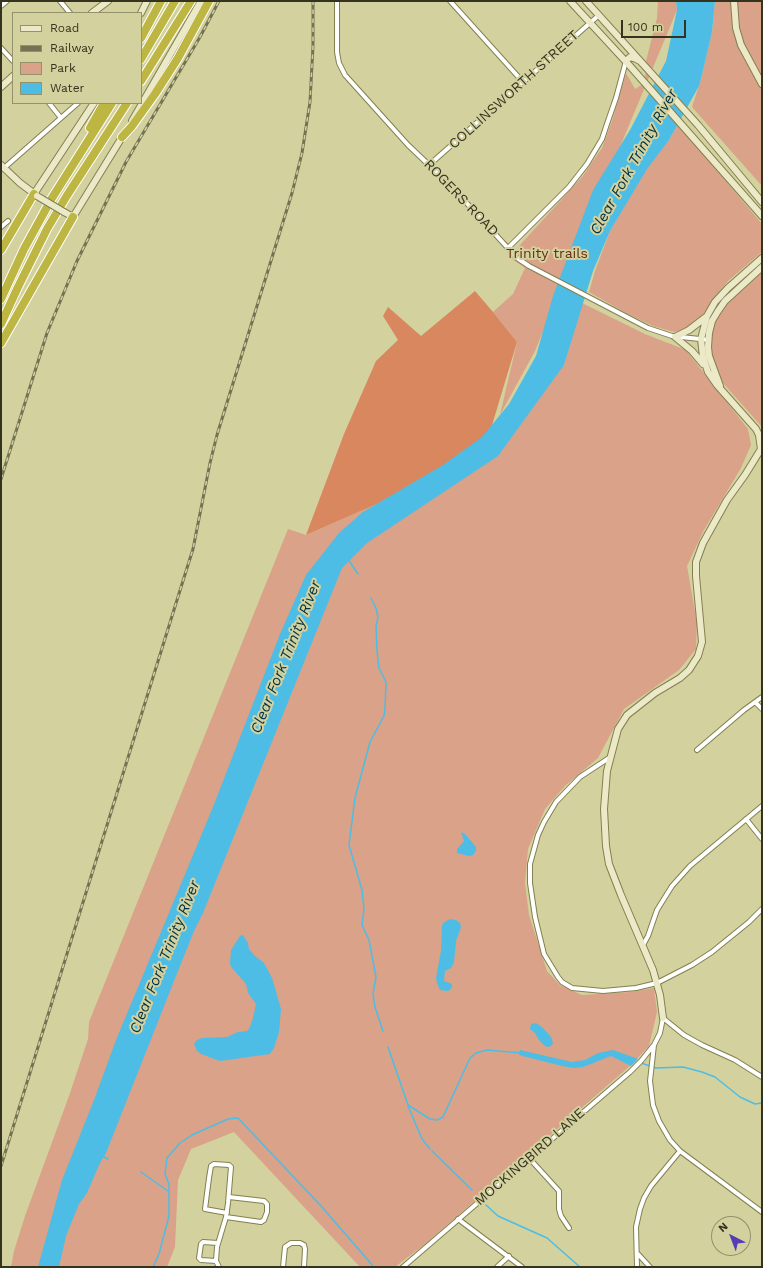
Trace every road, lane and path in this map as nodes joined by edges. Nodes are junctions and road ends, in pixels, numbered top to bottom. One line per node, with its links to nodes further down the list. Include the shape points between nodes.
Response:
1 (7, 1): 16 (street)
2 (60, 1): 17 (street)
3 (102, 1): 18 (street)
4 (108, 1): 19 (street)
5 (147, 1): 20 (street)
6 (161, 1): 23 (highway)
7 (175, 1): 25 (highway)
8 (191, 1): 30 (highway)
9 (201, 1): 34 (street)
10 (209, 1): 43 (highway, via 174,64 146,107)
11 (337, 1): 44 (street, ROGERS ROAD, via 336,48 342,70)
12 (450, 1): 31 (street)
13 (570, 1): 22 (street)
14 (586, 1): 21 (street)
15 (734, 1): 32 (street, via 736,28 741,45)
16 (1, 6)
17 (69, 12)
18 (89, 12)
19 (93, 12)
20 (142, 12)
21 (599, 15): 22 (street, COLLINSWORTH STREET); 28 (street)
22 (590, 23): 27 (street); 31 (street, COLLINSWORTH STREET)
23 (142, 36)
24 (1, 48): 26 (street)
25 (142, 56)
26 (12, 60)
27 (626, 61): 28 (street, via 630,57); 49 (street); 54 (street, via 602,139 588,164 569,187)
28 (648, 68): 48 (street)
29 (12, 77): 33 (street)
30 (142, 79)
31 (523, 82): 44 (street, COLLINSWORTH STREET)
32 (762, 84)
33 (1, 87)
34 (142, 103)
35 (50, 104): 42 (street)
36 (77, 104): 42 (street)
37 (93, 104): 47 (street)
38 (103, 104): 46 (highway)
39 (111, 104): 46 (highway)
40 (125, 104): 62 (highway, via 47,229)
41 (142, 104): 43 (street)
42 (61, 118): 45 (street)
43 (122, 137): 50 (street)
44 (429, 165): 54 (street, ROGERS ROAD)
45 (2, 168): 47 (street)
46 (67, 174): 60 (highway, via 32,234)
47 (36, 195): 50 (street, bridge); 55 (highway)
48 (762, 202)
49 (760, 213): 51 (street)
50 (73, 217): 66 (highway)
51 (762, 220)
52 (8, 221): 53 (street)
53 (1, 227)
54 (508, 248): 63 (street, ROGERS ROAD, via 529,266 648,328)
55 (1, 250)
56 (762, 255): 59 (street)
57 (762, 258): 59 (street)
58 (762, 267): 65 (street, via 729,297 718,311 712,321)
59 (749, 270): 61 (street, via 714,302)
60 (1, 299)
61 (707, 316): 63 (street); 64 (street)
62 (1, 324)
63 (675, 337): 64 (street, ROGERS ROAD); 67 (street, via 692,351)
64 (701, 339): 65 (street, ROGERS ROAD); 67 (street)
65 (709, 340): 68 (street, via 709,356)
66 (1, 343)
67 (707, 369): 68 (street)
68 (720, 388): 69 (street, via 756,429)
69 (761, 444): 74 (street, via 761,450 727,500 703,543 696,562 702,642 698,656 680,678 655,693 627,715 618,729)
70 (762, 697): 71 (street)
71 (755, 702): 72 (street); 73 (street)
72 (762, 709)
73 (697, 750)
74 (609, 758): 79 (street, via 604,795 609,864); 80 (street, via 580,777 561,797 544,822 530,864 535,917 544,954 558,978 572,988 603,990 636,988)
75 (762, 806): 76 (street)
76 (746, 819): 77 (street); 79 (street, via 690,866 672,886)
77 (762, 839)
78 (762, 909): 80 (street, via 712,952)
79 (643, 945): 80 (street)
80 (657, 983): 81 (street)
81 (663, 1018): 82 (street); 83 (street, via 684,1035 735,1060)
82 (654, 1045): 84 (street, via 651,1093 655,1112 667,1135); 85 (street, MOCKINGBIRD LANE, via 637,1065)
83 (762, 1077)
84 (680, 1151): 87 (street); 92 (street, via 644,1198 637,1218)
85 (529, 1158): 89 (street, MOCKINGBIRD LANE); 90 (street, via 558,1191 561,1216)
86 (229, 1197): 88 (street); 88 (street, via 264,1201 267,1204 267,1212 261,1222); 88 (street, via 231,1168 229,1165 214,1164 211,1166 205,1209)
87 (762, 1212)
88 (226, 1215): 91 (street)
89 (458, 1219): 93 (street); 98 (street, MOCKINGBIRD LANE)
90 (569, 1228)
91 (218, 1243): 94 (street); 94 (street, via 203,1242 199,1258)
92 (637, 1254): 101 (street); 102 (street)
93 (509, 1256): 99 (street); 100 (street)
94 (216, 1261): 95 (street)
95 (219, 1267)
96 (283, 1267): 97 (street, via 285,1247 291,1243 304,1245)
97 (304, 1267)
98 (403, 1267)
99 (497, 1267)
100 (522, 1267)
101 (637, 1267)
102 (650, 1267)

